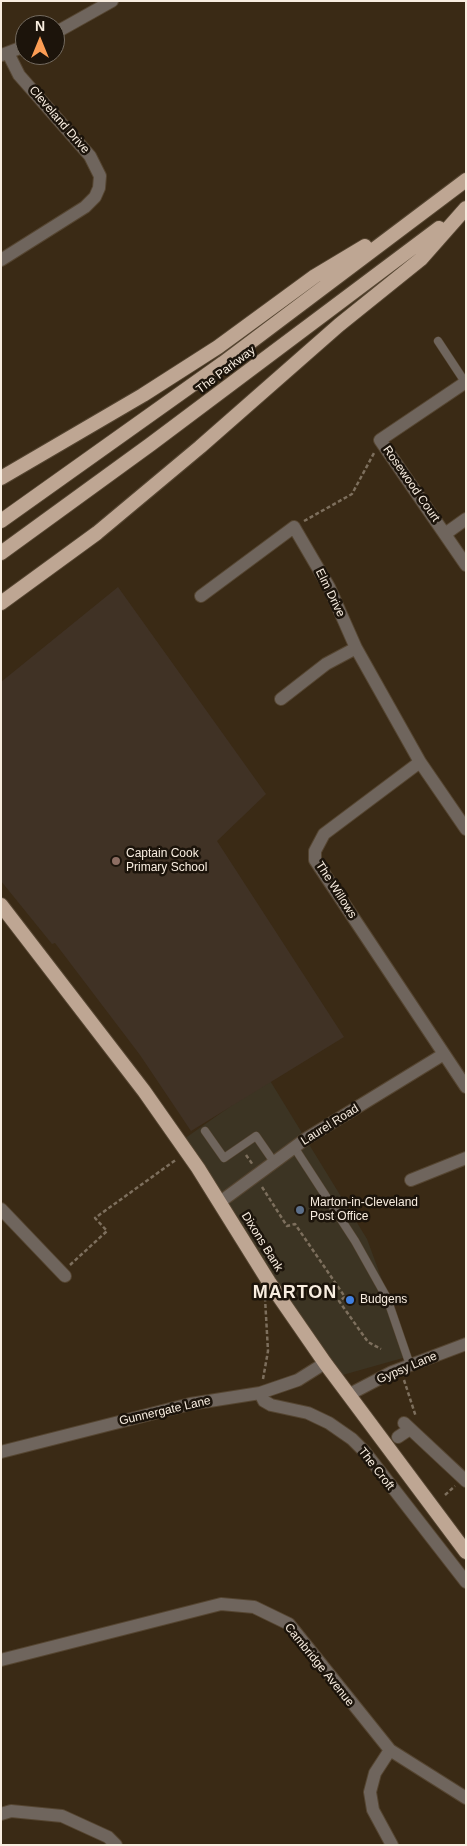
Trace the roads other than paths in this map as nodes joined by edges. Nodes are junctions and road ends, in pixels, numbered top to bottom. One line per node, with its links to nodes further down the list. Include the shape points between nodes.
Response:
1 (112, 1): 2 (street)
2 (65, 27)
3 (5, 54): 7 (street, Cleveland Drive, via 19,75 90,156 100,176 97,192 86,207)
4 (466, 180): 5 (highway, The Parkway)
5 (433, 204): 10 (highway, via 315,276 218,347 143,396); 12 (highway, The Parkway, via 223,363)
6 (466, 208): 14 (highway, The Parkway, via 182,422); 17 (highway, via 420,259 339,324 237,415 97,533)
7 (1, 260)
8 (438, 341): 9 (lane)
9 (465, 382): 13 (street, Rosewood Court, via 380,440)
10 (1, 478)
11 (466, 519): 13 (street)
12 (1, 521)
13 (445, 534): 15 (street, Rosewood Court)
14 (1, 553)
15 (466, 565)
16 (201, 596): 18 (street, Elm Drive, via 294,527 329,587)
17 (1, 604)
18 (356, 648): 19 (street, via 326,664); 20 (street, Elm Drive)
19 (280, 699)
20 (420, 762): 21 (street); 25 (street, The Willows, via 324,834 315,851 315,860)
21 (466, 829)
22 (1, 905): 24 (highway)
23 (1, 921): 24 (highway)
24 (33, 949): 32 (highway, Dixons Bank, via 144,1091)
25 (444, 1054): 26 (street, The Willows); 28 (street, Laurel Road)
26 (466, 1088)
27 (205, 1132): 30 (lane, via 224,1158 256,1136)
28 (294, 1147): 30 (street, Laurel Road); 37 (lane, via 355,1241 387,1298)
29 (466, 1158): 31 (street)
30 (274, 1162): 32 (street, Laurel Road)
31 (411, 1180)
32 (220, 1202): 36 (highway, Dixons Bank)
33 (1, 1209): 34 (street)
34 (63, 1274)
35 (466, 1344): 37 (street, Gypsy Lane)
36 (325, 1363): 38 (street, Gunnergate Lane, via 298,1380); 39 (highway, Dixons Bank)
37 (410, 1365): 39 (street, Gypsy Lane)
38 (260, 1392): 41 (street, Gunnergate Lane, via 190,1404); 44 (street, The Croft, via 264,1401 271,1405 308,1413 352,1439)
39 (350, 1394): 43 (highway, Dixons Bank)
40 (398, 1437): 42 (street, via 407,1426)
41 (1, 1452)
42 (466, 1480)
43 (466, 1552)
44 (466, 1582)
45 (1, 1660): 46 (street, Cambridge Avenue, via 221,1604 254,1607 289,1624)
46 (390, 1750): 47 (street, Cambridge Avenue); 50 (street, via 375,1773 370,1792 373,1810)
47 (466, 1798)
48 (1, 1814): 49 (street, via 11,1811 62,1816 108,1837)
49 (116, 1845)
50 (392, 1845)

